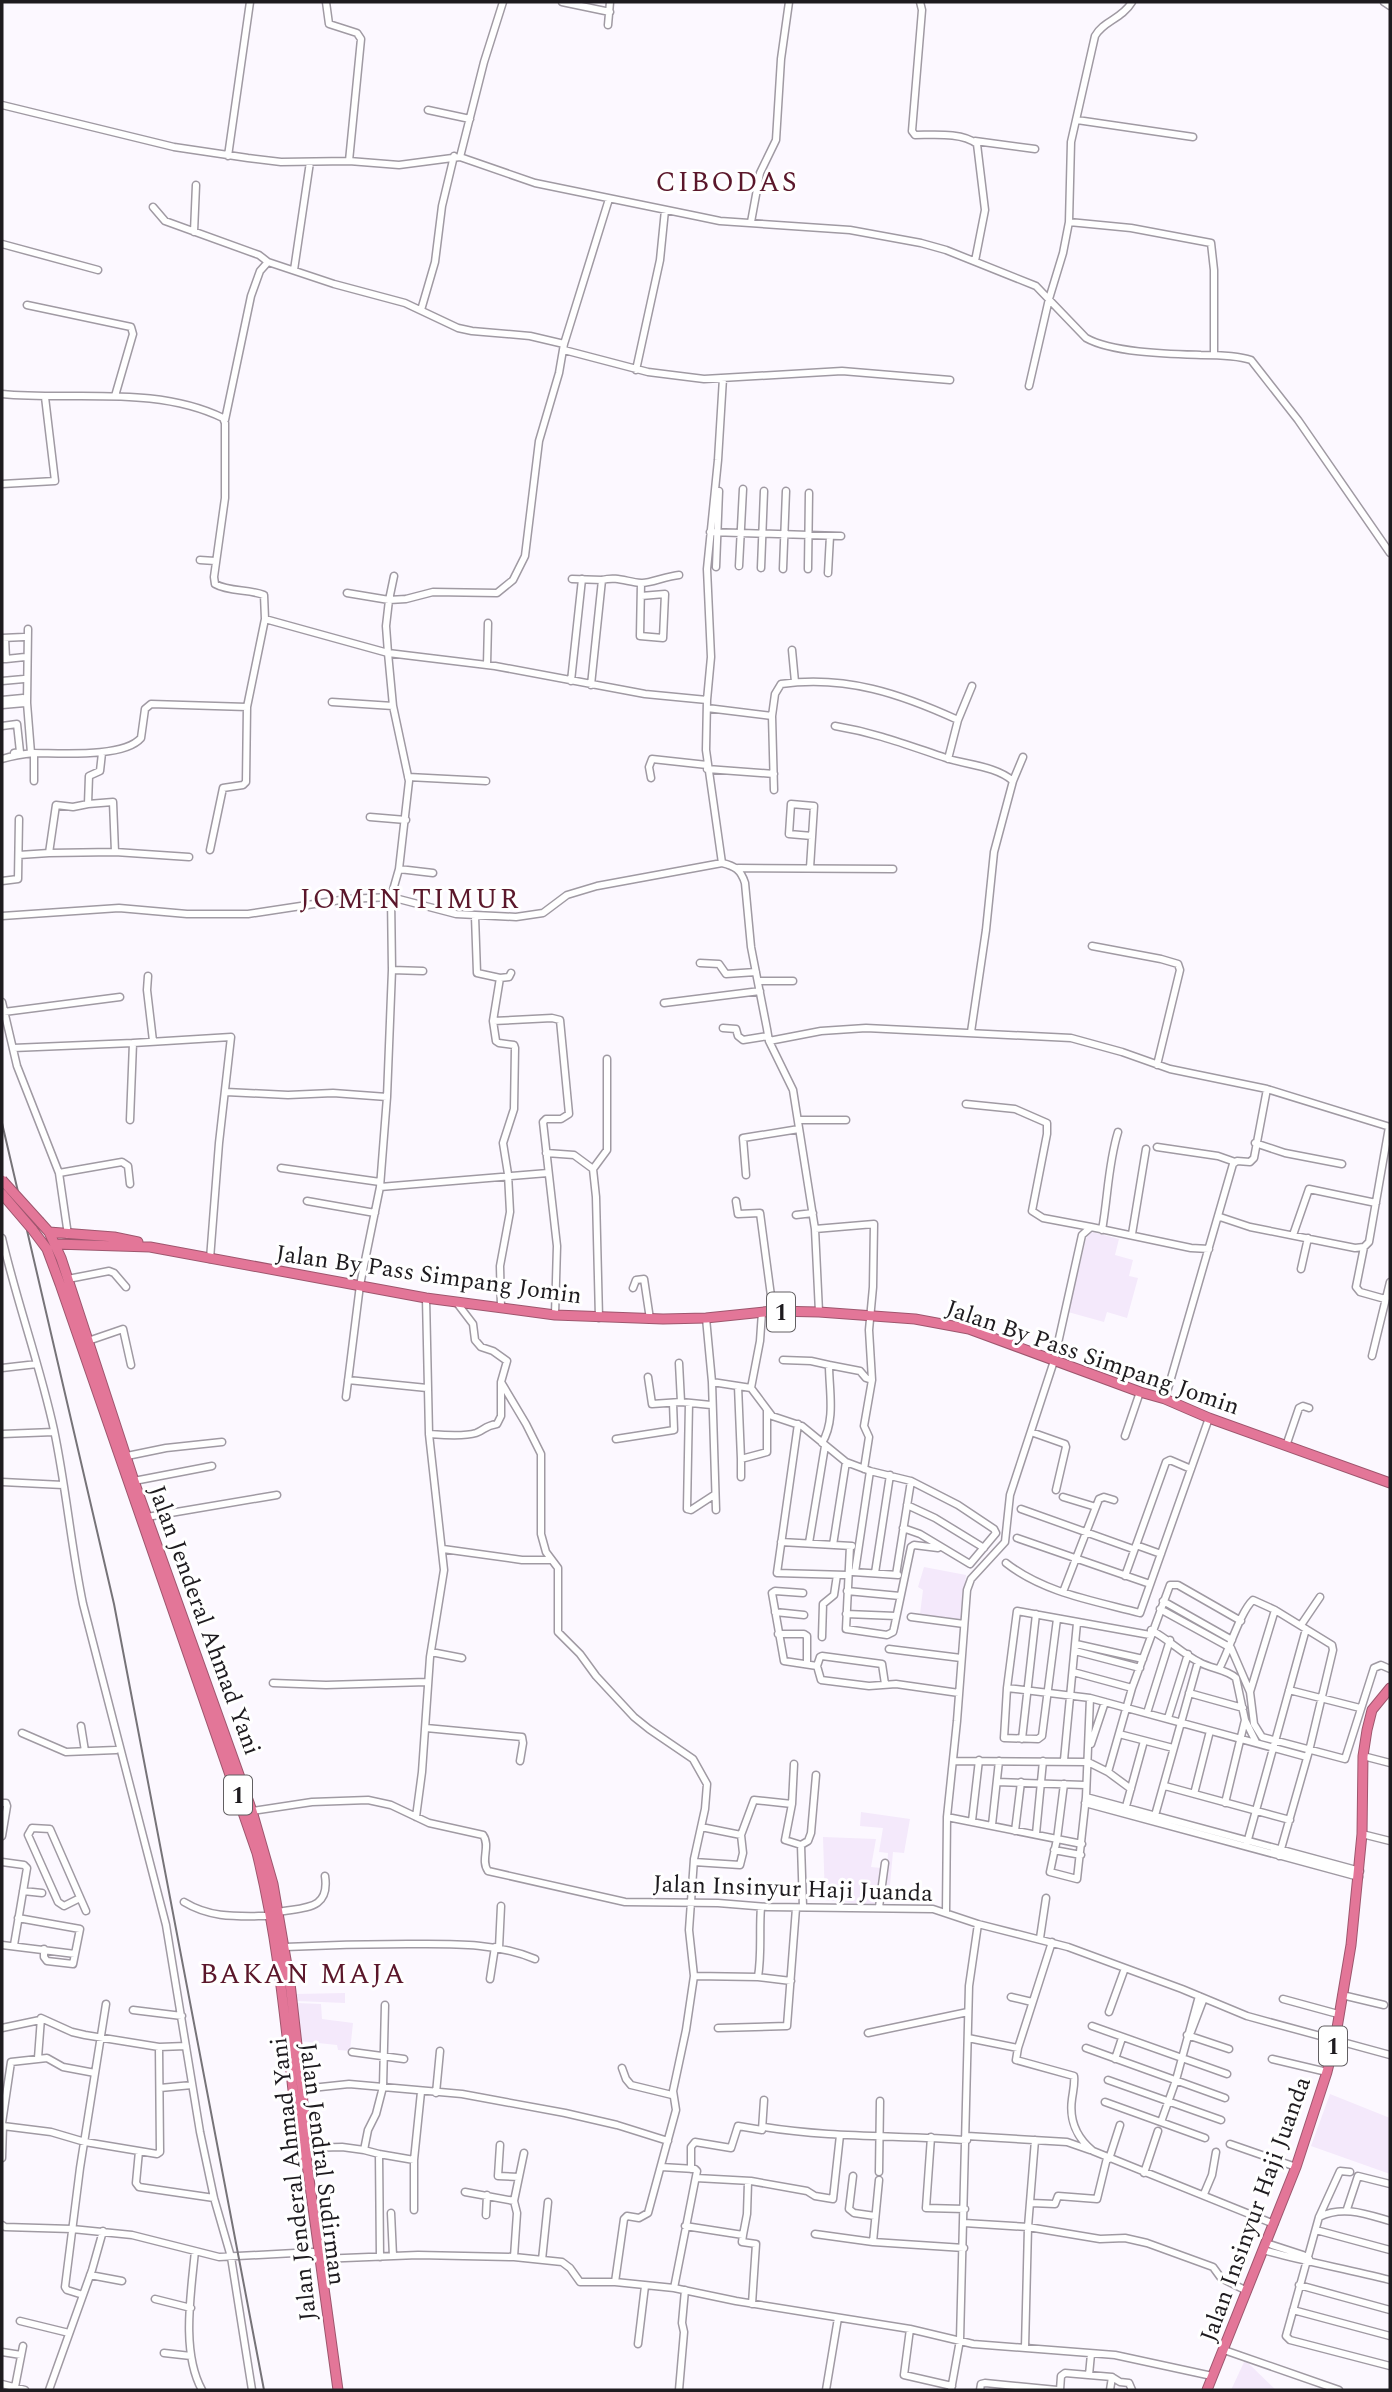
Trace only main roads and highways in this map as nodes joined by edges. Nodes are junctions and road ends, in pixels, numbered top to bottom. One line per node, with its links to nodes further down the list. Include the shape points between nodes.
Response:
1 (2, 1180): 3 (highway, Jalan Jenderal Ahmad Yani / 1, bridge)
2 (2, 1194): 11 (highway, Jalan Jendral Sudirman / 1, bridge, via 47,1249)
3 (49, 1232): 4 (highway, Jalan By Pass Simpang Jomin / 1); 5 (highway, Jalan Jenderal Ahmad Yani / 1)
4 (68, 1239): 5 (highway, Jalan By Pass Simpang Jomin / 1); 6 (highway, Jalan By Pass Simpang Jomin / 1); 7 (highway, Jalan By Pass Simpang Jomin / 1, via 125,1239)
5 (55, 1244): 8 (highway, Jalan Jenderal Ahmad Yani / 1)
6 (91, 1244): 7 (highway, Jalan By Pass Simpang Jomin / 1); 8 (highway, via 69,1250)
7 (150, 1247): 9 (highway, Jalan By Pass Simpang Jomin / 1, via 426,1298 555,1315 650,1319 819,1312 958,1326)
8 (61, 1258): 11 (highway, Jalan Jenderal Ahmad Yani / 1, via 134,1481 252,1811)
9 (1390, 1483)
10 (1390, 1688): 14 (highway, Jalan Insinyur Haji Juanda / 1, via 1370,1715 1363,1756 1359,1874 1335,2040 1296,2167)
11 (275, 1914): 12 (highway, Jalan Jendral Sudirman / 1); 12 (highway, Jalan Jenderal Ahmad Yani / 1, via 285,1947)
12 (316, 2255): 13 (highway, Jalan Jendral Sudirman / 1)
13 (336, 2390)
14 (1207, 2390)

